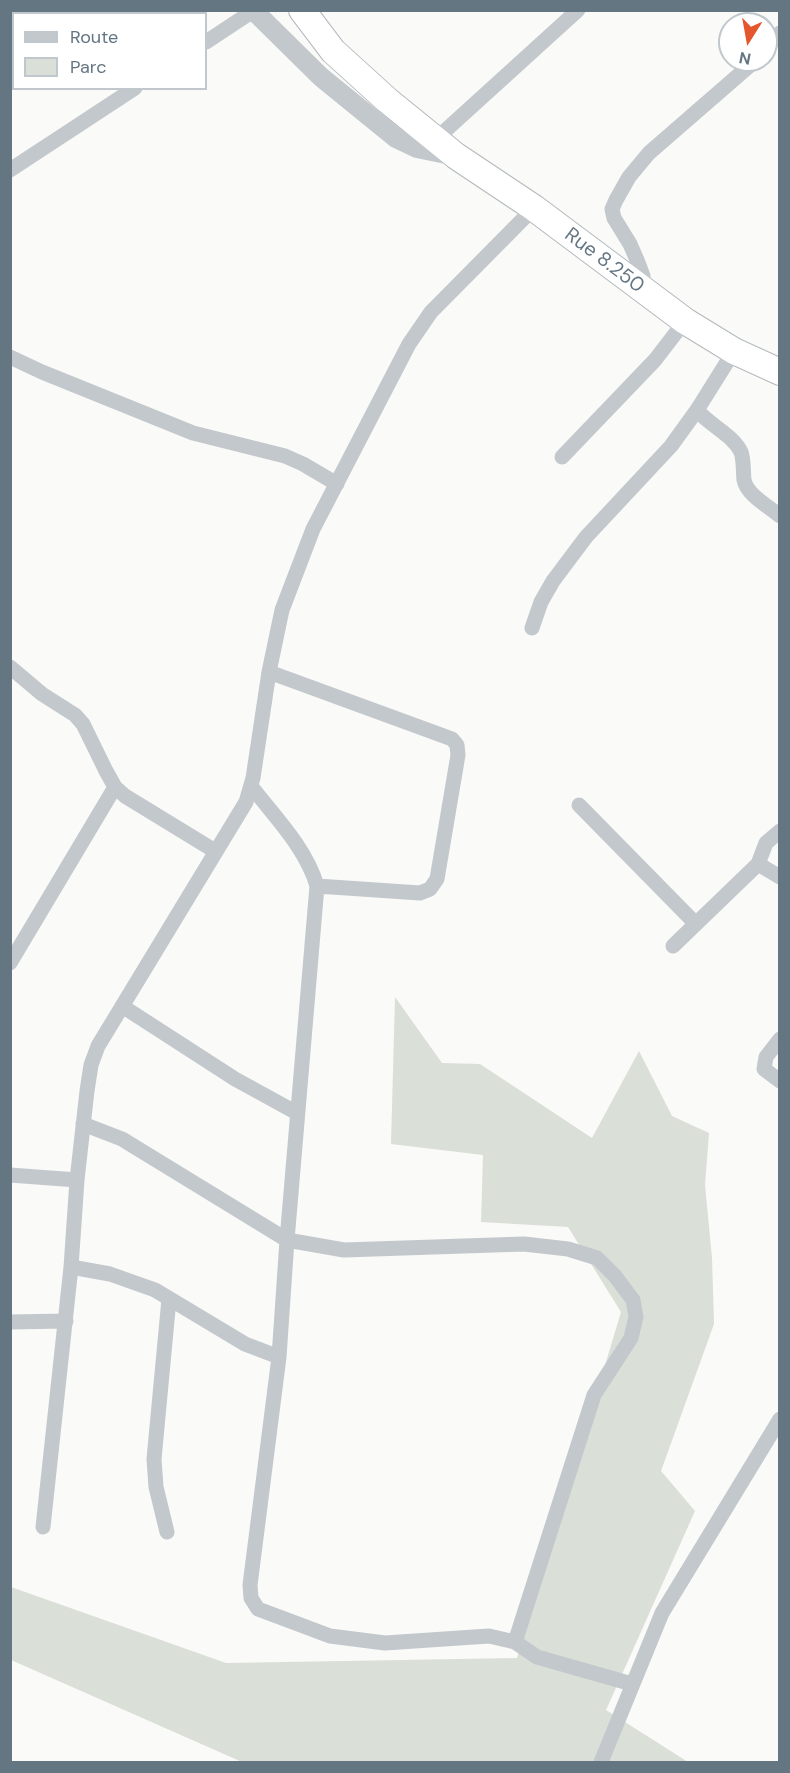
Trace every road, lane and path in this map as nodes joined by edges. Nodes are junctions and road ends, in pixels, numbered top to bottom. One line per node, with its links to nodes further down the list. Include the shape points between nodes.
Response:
1 (302, 10): 7 (highway, Rue 8.250, via 333,51)
2 (578, 10): 7 (street)
3 (253, 11): 4 (street); 8 (street, via 321,77 396,138 417,148)
4 (207, 41)
5 (742, 72): 11 (street, via 649,153 629,177 612,209 637,260)
6 (132, 90): 9 (street)
7 (436, 139): 8 (highway, Rue 8.250)
8 (456, 156): 10 (highway, Rue 8.250)
9 (10, 170)
10 (534, 208): 11 (highway, Rue 8.250); 18 (street, via 426,320 409,344)
11 (645, 292): 12 (highway, Rue 8.250)
12 (685, 321): 13 (highway, Rue 8.250); 17 (street, via 655,360)
13 (734, 351): 15 (highway, Rue 8.250); 16 (street)
14 (10, 357): 18 (street, via 193,433 285,456)
15 (780, 372)
16 (697, 410): 19 (street, via 740,451 747,489); 20 (street, via 671,446 586,537 540,602)
17 (562, 457)
18 (337, 484): 22 (street, via 296,570 282,610)
19 (780, 516)
20 (532, 628)
21 (10, 667): 24 (street, via 83,724)
22 (269, 672): 23 (street); 30 (street, via 452,739 457,745 437,879 430,889 420,893)
23 (251, 786): 27 (street, via 246,802); 30 (street, via 298,845)
24 (115, 787): 27 (street); 33 (street)
25 (579, 805): 31 (street)
26 (780, 831): 28 (street, via 766,843)
27 (215, 851): 34 (street)
28 (758, 864): 29 (street); 31 (street)
29 (780, 877)
30 (317, 886): 37 (street)
31 (695, 923): 32 (street)
32 (673, 946)
33 (10, 963)
34 (122, 1006): 37 (street, via 235,1079); 38 (street, via 91,1065)
35 (780, 1039): 36 (street, via 764,1064 764,1069)
36 (780, 1081)
37 (297, 1113): 41 (street)
38 (83, 1124): 40 (street); 41 (street, via 122,1139)
39 (10, 1175): 40 (street)
40 (77, 1180): 42 (street)
41 (287, 1240): 46 (street); 50 (street, via 344,1250 524,1244 568,1249 597,1258 633,1300 636,1317 631,1338 594,1395)
42 (71, 1267): 43 (street, via 110,1274); 44 (street)
43 (169, 1299): 46 (street, via 245,1344); 49 (street, via 154,1459)
44 (66, 1321): 45 (street); 48 (street)
45 (10, 1322)
46 (279, 1357): 50 (street, via 250,1585 251,1598 258,1609 330,1636 385,1643 489,1636)
47 (780, 1419): 51 (street, via 662,1613)
48 (44, 1527)
49 (167, 1532)
50 (514, 1642): 51 (street, via 537,1657)
51 (632, 1683): 52 (street)
52 (601, 1762)

